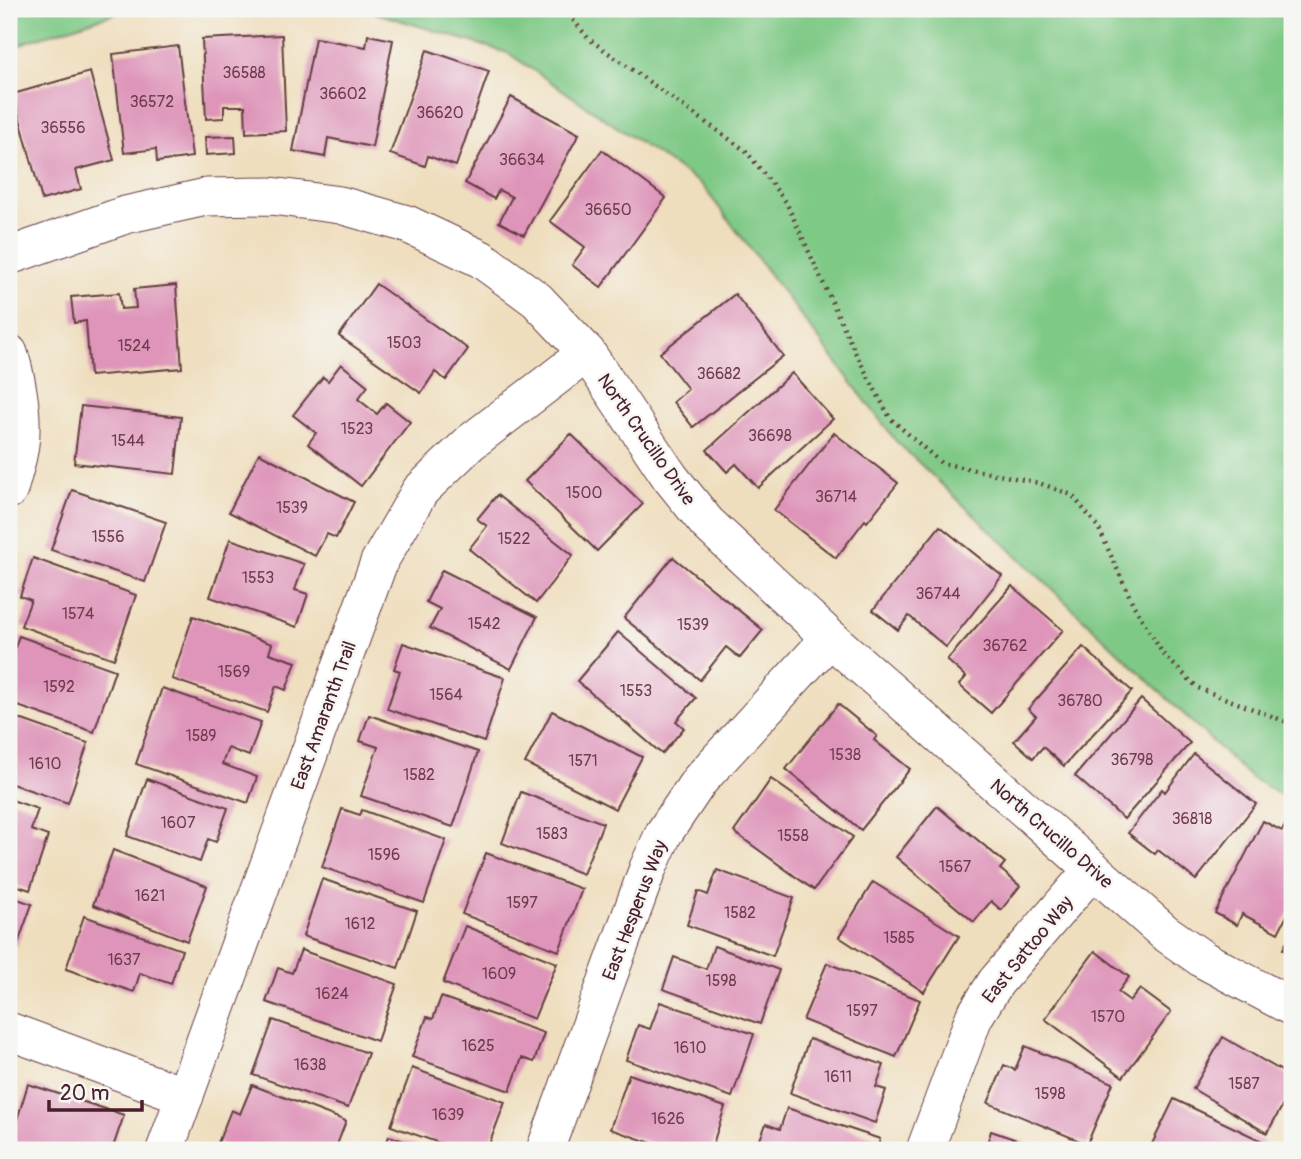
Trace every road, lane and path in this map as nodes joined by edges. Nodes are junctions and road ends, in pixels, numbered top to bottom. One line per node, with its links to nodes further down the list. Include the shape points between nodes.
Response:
1 (564, 9): 7 (path, via 589,39 746,151 786,202 890,418 941,463 1072,495 1098,527 1134,606 1163,654 1198,688)
2 (9, 256): 4 (street, North Crucillo Drive, via 125,215 206,197 271,196 340,205 407,224 481,259 537,300)
3 (9, 353): 5 (street, via 22,429)
4 (587, 353): 6 (street, North Crucillo Drive, via 670,477 707,523); 11 (street, East Amaranth Trail, via 471,442 420,491 379,562)
5 (9, 490)
6 (830, 638): 8 (street, North Crucillo Drive); 13 (street, East Hesperus Way, via 699,781 664,833)
7 (1292, 724)
8 (1093, 869): 9 (street, North Crucillo Drive, via 1164,932 1204,960); 14 (street, East Sattoo Way, via 996,982 974,1017)
9 (1292, 1007)
10 (9, 1031): 11 (street)
11 (185, 1096): 12 (street, East Amaranth Trail)
12 (165, 1150)
13 (545, 1150)
14 (925, 1150)

